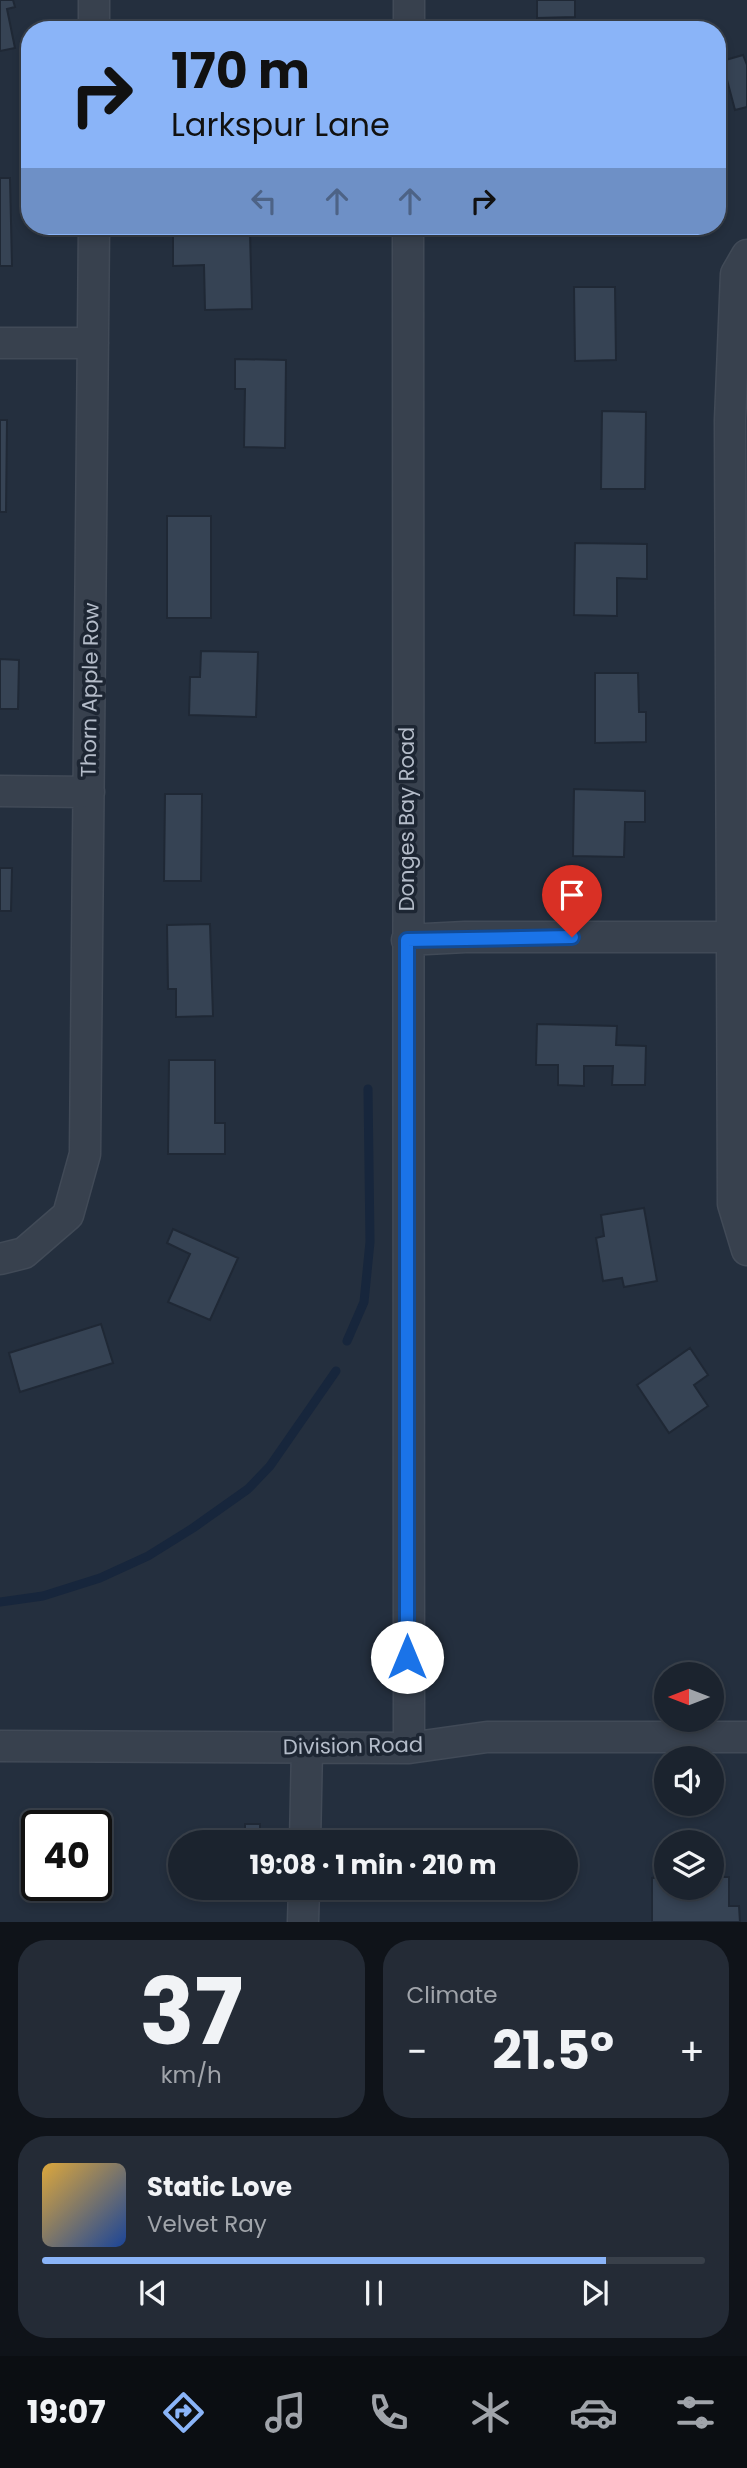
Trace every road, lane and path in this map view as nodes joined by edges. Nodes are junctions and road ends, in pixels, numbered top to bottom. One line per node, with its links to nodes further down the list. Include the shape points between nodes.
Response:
1 (94, 0): 3 (street)
2 (409, 0): 4 (street)
3 (94, 21)
4 (409, 21)
5 (93, 235): 9 (street, Thorn Apple Row)
6 (408, 235): 13 (street, Donges Bay Road)
7 (747, 255): 12 (street, via 736,274 730,420)
8 (0, 342): 9 (street)
9 (93, 343): 11 (street, Thorn Apple Row)
10 (0, 792): 11 (street)
11 (89, 792): 15 (street, Thorn Apple Row, via 85,1154 68,1215 24,1253)
12 (740, 937): 13 (street); 14 (street, via 733,1204)
13 (407, 940): 19 (street, Donges Bay Road)
14 (747, 1250)
15 (0, 1259)
16 (747, 1737): 19 (street, Division Road, via 487,1737)
17 (0, 1746): 18 (street, Division Road)
18 (307, 1748): 19 (street, Division Road); 20 (street)
19 (409, 1748)
20 (305, 1830)
21 (304, 1900): 22 (street)
22 (303, 1922)

